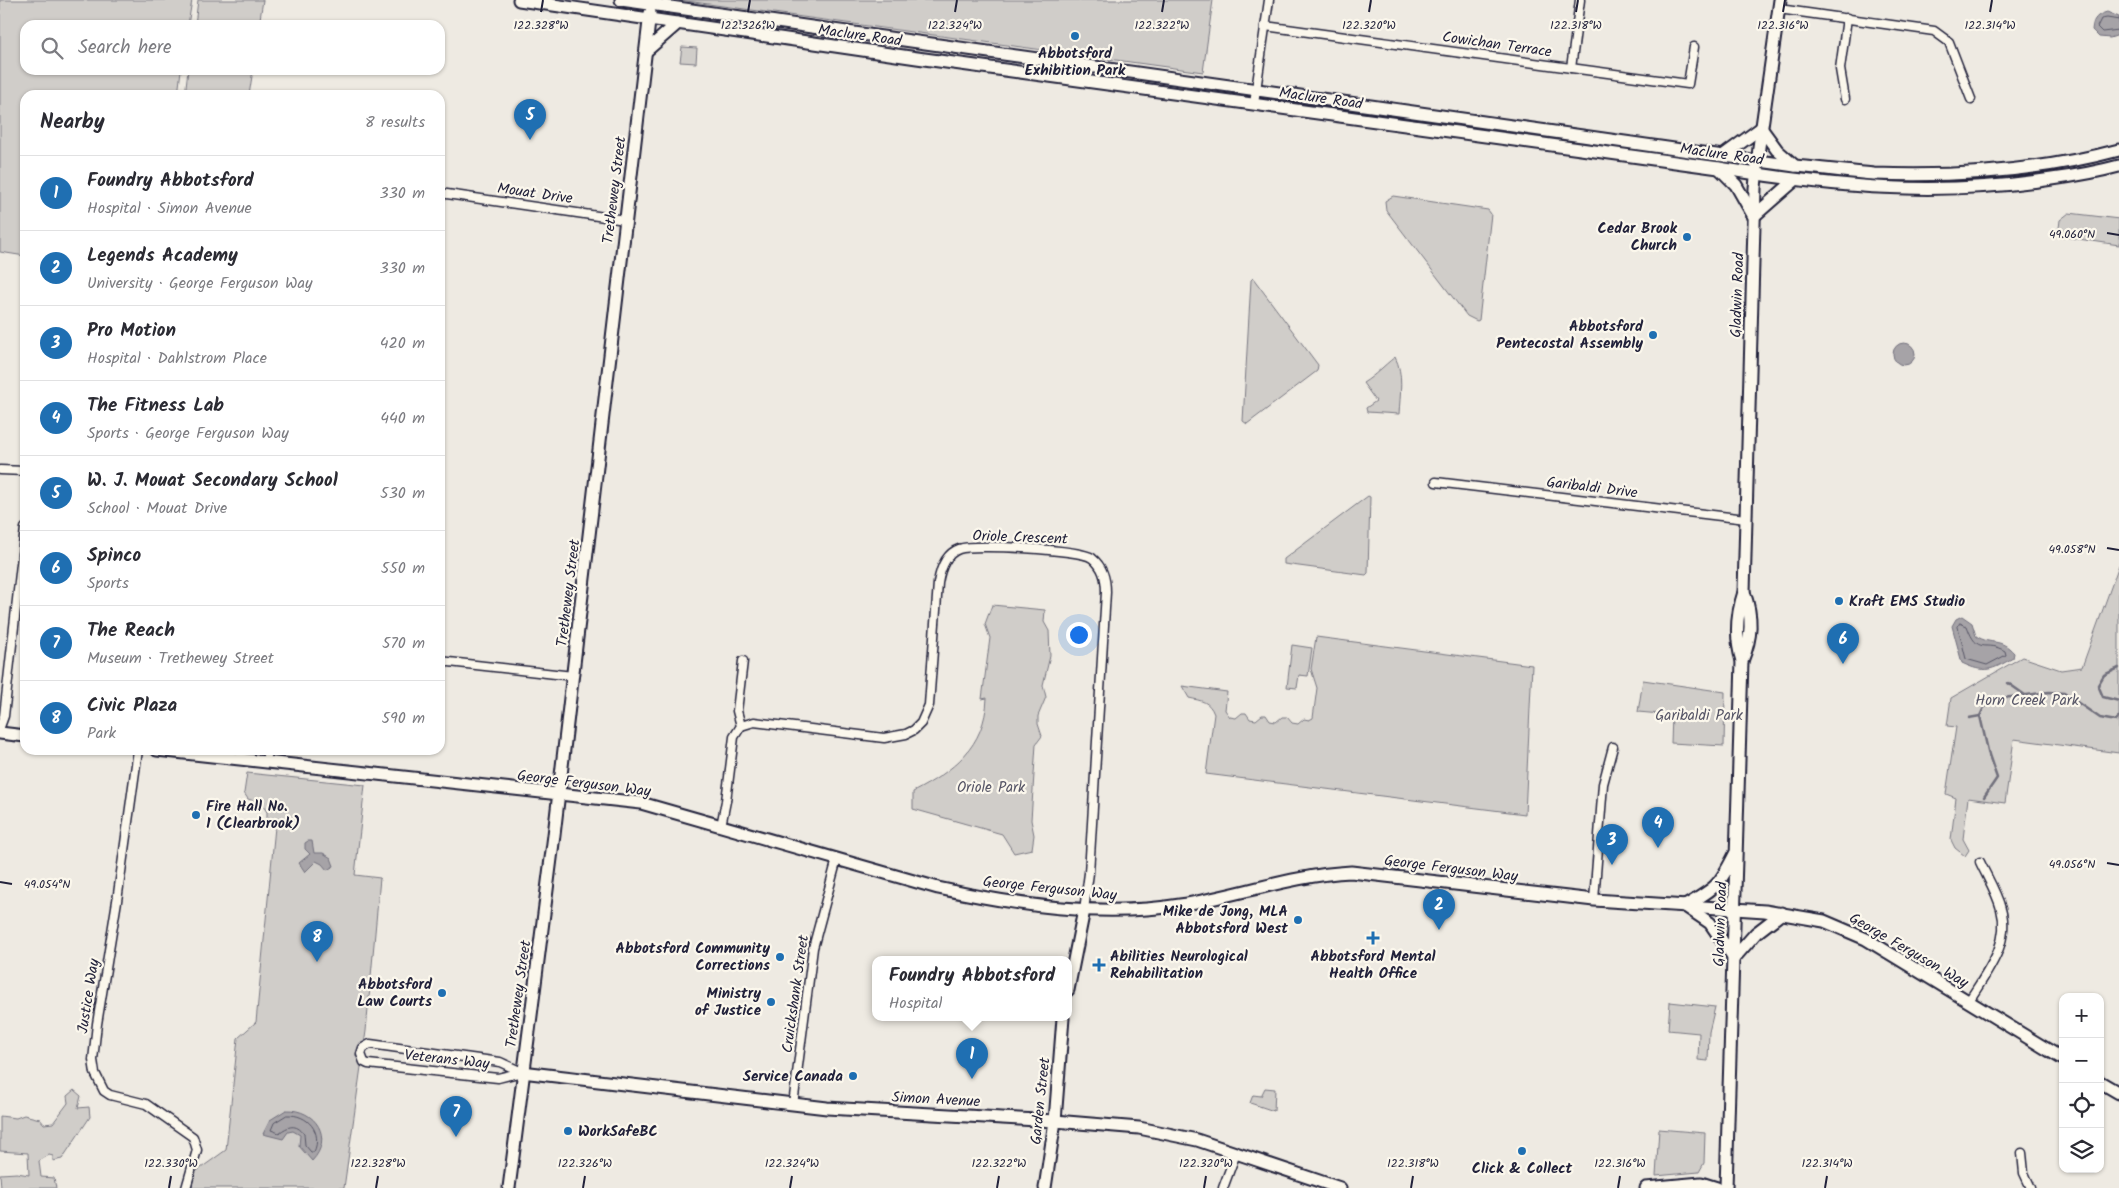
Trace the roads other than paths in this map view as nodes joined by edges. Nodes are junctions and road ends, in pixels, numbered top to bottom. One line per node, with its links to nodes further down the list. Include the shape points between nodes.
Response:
1 (519, 0): 8 (main road, Maclure Road)
2 (621, 0): 5 (main road, Maclure Road)
3 (1269, 0): 10 (street)
4 (1580, 0): 13 (street)
5 (652, 2): 8 (main road, Trethewey Street); 14 (main road, Maclure Road)
6 (1780, 4): 7 (street); 18 (main road, Gladwin Road)
7 (1847, 18): 15 (street, via 1840,69); 16 (street, via 1934,31 1949,42)
8 (650, 19): 9 (main road, Maclure Road); 12 (main road, Trethewey Street)
9 (678, 23): 12 (main road); 17 (main road, Maclure Road)
10 (1265, 26): 13 (street, Cowichan Terrace); 14 (street)
11 (1694, 47): 13 (street, Cowichan Terrace, via 1688,84)
12 (646, 51): 29 (main road, Trethewey Street)
13 (1571, 68)
14 (1256, 90): 17 (street); 20 (main road, Maclure Road)
15 (1845, 99)
16 (1971, 99)
17 (1254, 104): 24 (main road, Maclure Road)
18 (1761, 128): 20 (main road); 21 (main road, Gladwin Road); 22 (main road)
19 (2119, 150): 22 (main road, Maclure Road, via 2064,162 1960,174 1872,174)
20 (1724, 154): 21 (main road, Maclure Road)
21 (1757, 160): 22 (main road, Maclure Road); 25 (main road, Gladwin Road)
22 (1795, 166)
23 (2119, 166): 26 (main road, Maclure Road, via 2022,184 1962,189 1871,188)
24 (1719, 168): 25 (main road, Maclure Road); 28 (main road, via 1736,185)
25 (1756, 174): 26 (main road, Maclure Road); 28 (main road, Gladwin Road)
26 (1794, 181): 28 (main road)
27 (445, 195): 29 (street, Mouat Drive)
28 (1754, 216): 33 (main road, Gladwin Road)
29 (625, 220): 39 (main road, Trethewey Street)
30 (0, 470): 31 (street)
31 (20, 471)
32 (1436, 482): 33 (street, Garibaldi Drive)
33 (1746, 519): 50 (main road, Gladwin Road, via 1744,592 1750,610 1750,639 1742,661)
34 (20, 576): 35 (street)
35 (16, 614): 36 (street); 41 (street)
36 (20, 614)
37 (743, 661): 40 (street, via 736,711)
38 (445, 662): 39 (street)
39 (573, 676): 48 (main road, Trethewey Street)
40 (741, 726): 49 (street, via 734,737); 56 (street, Oriole Crescent, via 754,722 884,738 906,734 921,722 929,705 938,584 942,565 957,549 989,547 1072,552 1091,557 1102,570 1106,592)
41 (0, 727)
42 (0, 733): 43 (main road)
43 (20, 735)
44 (1613, 747): 53 (street, via 1603,784)
45 (137, 755): 70 (street, Justice Way, via 93,1060 104,1091 146,1104 192,1137 197,1150)
46 (249, 755): 47 (main road, George Ferguson Way)
47 (267, 756): 48 (main road, George Ferguson Way)
48 (559, 794): 49 (main road, George Ferguson Way, via 641,803); 63 (main road, Trethewey Street)
49 (720, 826): 51 (main road, George Ferguson Way)
50 (1737, 850): 54 (main road, via 1714,888); 55 (main road, Gladwin Road)
51 (837, 859): 56 (main road, George Ferguson Way, via 938,888); 66 (street, Cruickshank Street, via 813,948)
52 (1980, 862): 60 (street, via 2001,909 2004,933 1996,957)
53 (1594, 900): 54 (main road, George Ferguson Way); 56 (main road, George Ferguson Way, via 1351,872 1292,880 1179,905 1138,910)
54 (1685, 906): 55 (main road, George Ferguson Way); 58 (main road, via 1710,923)
55 (1736, 908): 57 (main road, George Ferguson Way); 58 (main road, Gladwin Road)
56 (1084, 910): 59 (main road)
57 (1782, 913): 58 (main road, via 1756,933); 60 (main road, George Ferguson Way, via 1824,921 1866,939)
58 (1734, 958): 77 (main road, Gladwin Road)
59 (1072, 970)
60 (1969, 1001): 62 (main road, George Ferguson Way)
61 (1063, 1021): 67 (main road, Garden Street)
62 (2059, 1057)
63 (522, 1072): 63 (street, Veterans Way, via 500,1062 370,1044 360,1054 368,1064 425,1071 498,1078); 66 (main road, Simon Avenue); 71 (main road, Trethewey Street)
64 (2102, 1083): 65 (main road)
65 (2119, 1093)
66 (794, 1105): 67 (main road, Simon Avenue)
67 (1055, 1121): 68 (main road, Simon Avenue, via 1164,1132); 72 (main road, Garden Street)
68 (1236, 1153): 73 (street); 74 (main road, Simon Avenue)
69 (2022, 1153): 78 (street, via 2024,1173)
70 (186, 1188)
71 (509, 1188)
72 (1045, 1188)
73 (1224, 1188)
74 (1340, 1188)
75 (1646, 1188): 76 (main road, via 1701,1183)
76 (1717, 1188)
77 (1726, 1188)
78 (2031, 1188)

